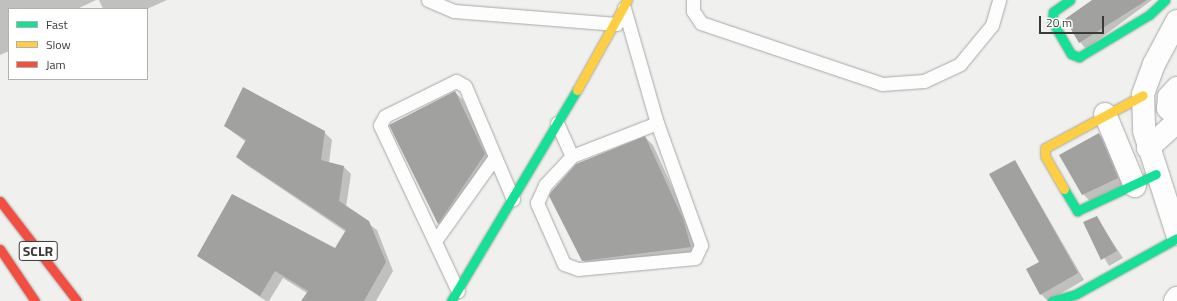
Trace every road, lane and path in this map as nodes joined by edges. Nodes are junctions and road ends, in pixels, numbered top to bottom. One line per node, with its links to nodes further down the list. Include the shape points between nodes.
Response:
1 (428, 0): 8 (lane, via 454,11)
2 (693, 0): 3 (lane, via 693,11 701,23 882,84 924,81 960,64 992,25)
3 (999, 0)
4 (1070, 0): 5 (main road, via 1053,12 1052,22 1071,54 1079,57 1149,15)
5 (1165, 0)
6 (626, 4): 8 (main road); 15 (lane)
7 (1177, 21): 10 (street, via 1154,64)
8 (616, 24): 14 (main road)
9 (1177, 88): 12 (street, via 1169,98 1168,108)
10 (1143, 95): 11 (main road); 16 (street)
11 (1104, 114): 20 (street); 20 (main road, via 1045,148 1045,156 1077,211)
12 (1177, 116)
13 (1177, 122): 16 (street)
14 (557, 123): 17 (lane); 21 (main road)
15 (657, 123): 17 (lane); 17 (lane, via 701,246 695,258 578,269 564,264 537,203 545,185)
16 (1148, 148): 19 (street)
17 (572, 156)
18 (495, 157): 21 (lane); 25 (lane); 25 (lane, via 465,86 456,81 385,116 380,125)
19 (1156, 174): 20 (main road); 23 (street)
20 (1135, 186)
21 (512, 199): 27 (main road)
22 (0, 201): 30 (main road, SCLR)
23 (1177, 234)
24 (1177, 238): 31 (main road, via 1076,294)
25 (434, 241): 27 (lane)
26 (0, 249): 29 (main road)
27 (454, 296)
28 (1177, 298): 32 (street)
29 (35, 301)
30 (77, 301)
31 (1052, 301)
32 (1176, 301)

